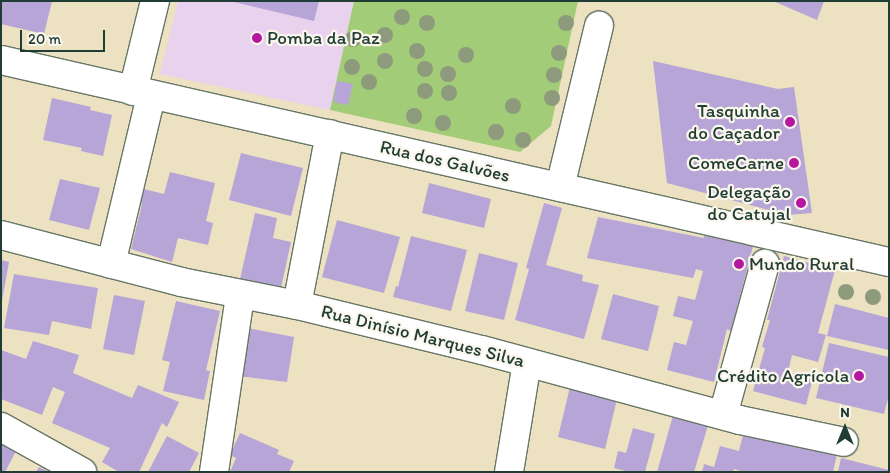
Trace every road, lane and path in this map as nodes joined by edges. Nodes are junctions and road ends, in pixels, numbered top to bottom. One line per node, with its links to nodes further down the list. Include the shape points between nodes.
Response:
1 (155, 1): 4 (street)
2 (599, 26): 6 (street)
3 (1, 60): 4 (street, Rua dos Galvões)
4 (142, 93): 5 (street, Rua dos Galvões); 9 (street)
5 (330, 134): 6 (street, Rua dos Galvões); 12 (street)
6 (560, 187): 8 (street, Rua dos Galvões)
7 (1, 235): 9 (street, Rua Dinísio Marques Silva)
8 (889, 262)
9 (111, 264): 11 (street, Rua Dinísio Marques Silva)
10 (765, 264): 14 (street)
11 (240, 295): 12 (street, Rua Dinísio Marques Silva); 18 (street)
12 (296, 305): 13 (street, Rua Dinísio Marques Silva)
13 (527, 362): 14 (street, Rua Dinísio Marques Silva); 19 (street)
14 (723, 415): 16 (street, Rua Dinísio Marques Silva)
15 (1, 427): 17 (street)
16 (844, 442)
17 (82, 472)
18 (214, 472)
19 (509, 472)

